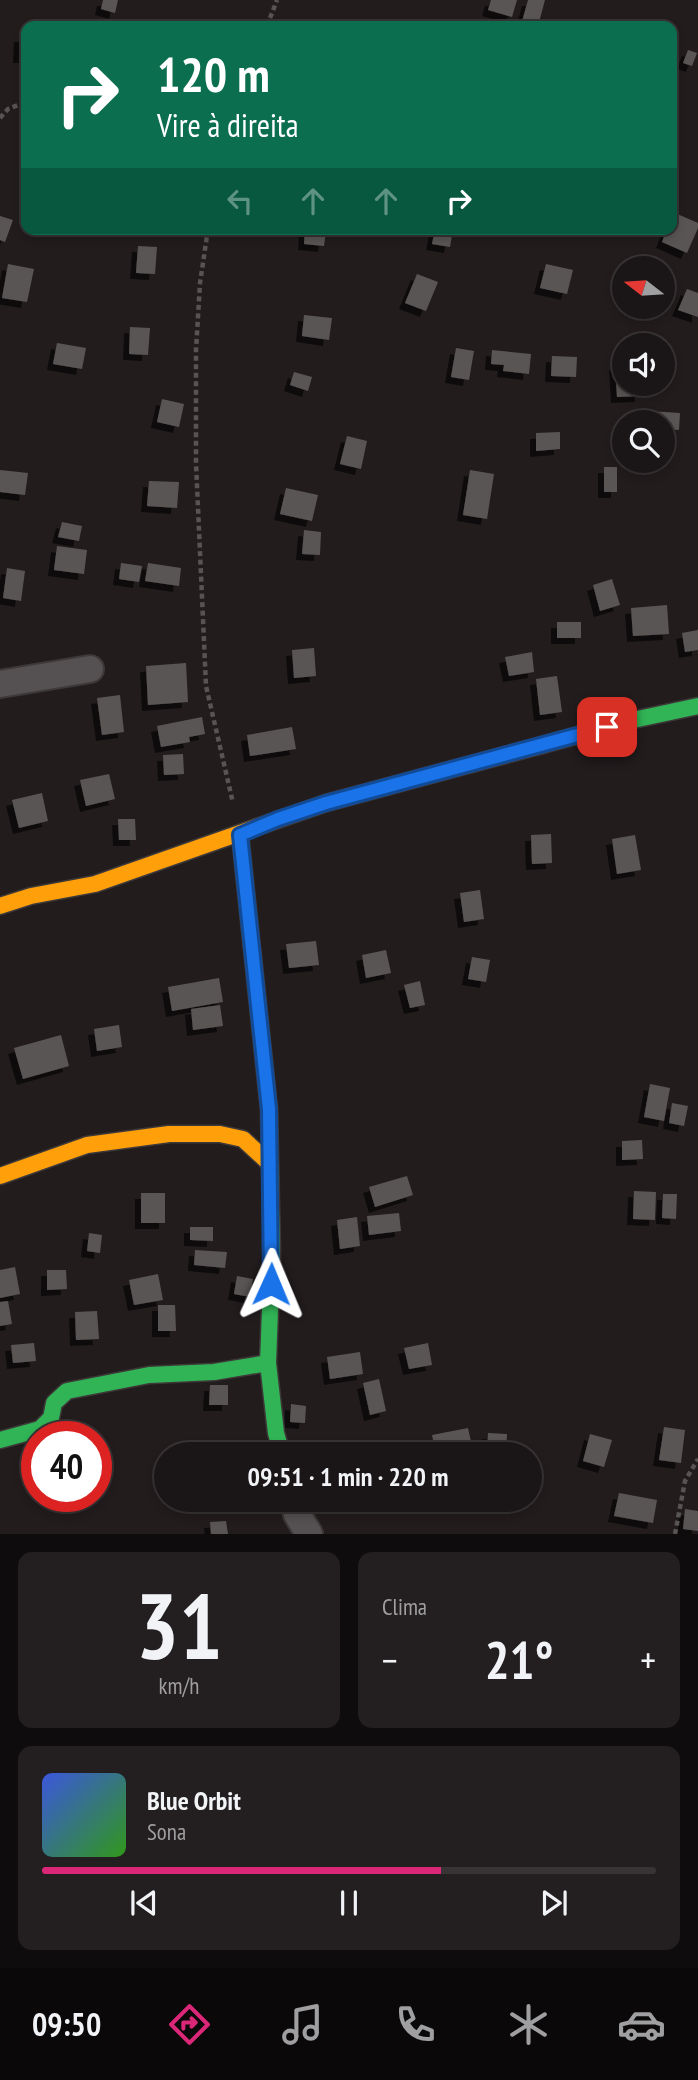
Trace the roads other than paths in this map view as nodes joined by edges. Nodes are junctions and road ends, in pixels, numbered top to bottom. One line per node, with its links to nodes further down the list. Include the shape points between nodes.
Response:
1 (90, 669): 2 (street)
2 (0, 684)
3 (698, 706): 4 (street, via 326,803)
4 (240, 835): 5 (street, via 95,884); 6 (street, via 269,1109)
5 (0, 906)
6 (268, 1163): 7 (street, via 243,1139 169,1134 87,1145); 8 (street, via 272,1257)
7 (0, 1176)
8 (268, 1363): 9 (street, via 214,1372 149,1375 67,1391 54,1403 51,1418 40,1429); 10 (street)
9 (0, 1440)
10 (279, 1442)
11 (296, 1512): 12 (street)
12 (309, 1534)

